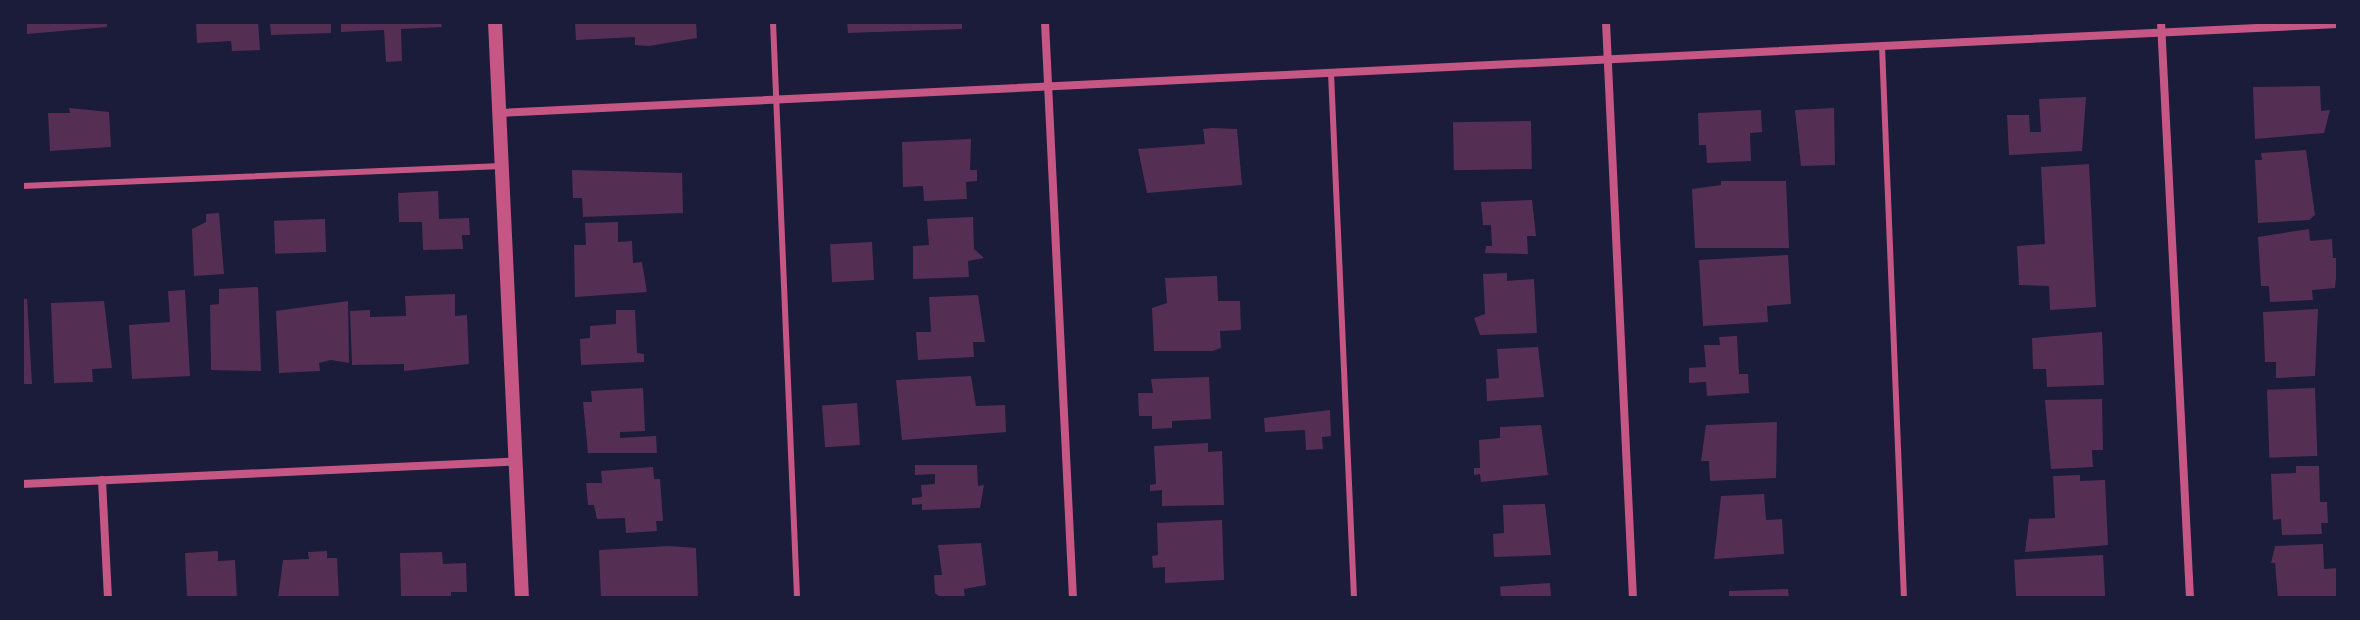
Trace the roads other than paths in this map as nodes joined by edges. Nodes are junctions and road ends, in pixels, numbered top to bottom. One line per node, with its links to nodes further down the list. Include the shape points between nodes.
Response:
1 (495, 22): 13 (street)
2 (773, 22): 12 (lane)
3 (1045, 22): 11 (street)
4 (1606, 22): 9 (street)
5 (2161, 22): 7 (street)
6 (2338, 24): 7 (street)
7 (2161, 32): 8 (street); 26 (street)
8 (1882, 46): 9 (street); 25 (lane)
9 (1608, 59): 10 (street); 24 (street)
10 (1331, 73): 11 (street); 23 (lane)
11 (1049, 87): 12 (street); 22 (street)
12 (777, 101): 13 (street); 21 (lane)
13 (499, 113): 14 (street)
14 (502, 166): 15 (lane); 16 (street)
15 (22, 186)
16 (515, 462): 17 (street); 20 (street)
17 (102, 480): 18 (street); 19 (street)
18 (22, 484)
19 (108, 598)
20 (522, 598)
21 (797, 598)
22 (1073, 598)
23 (1354, 598)
24 (1633, 598)
25 (1904, 598)
26 (2190, 598)

